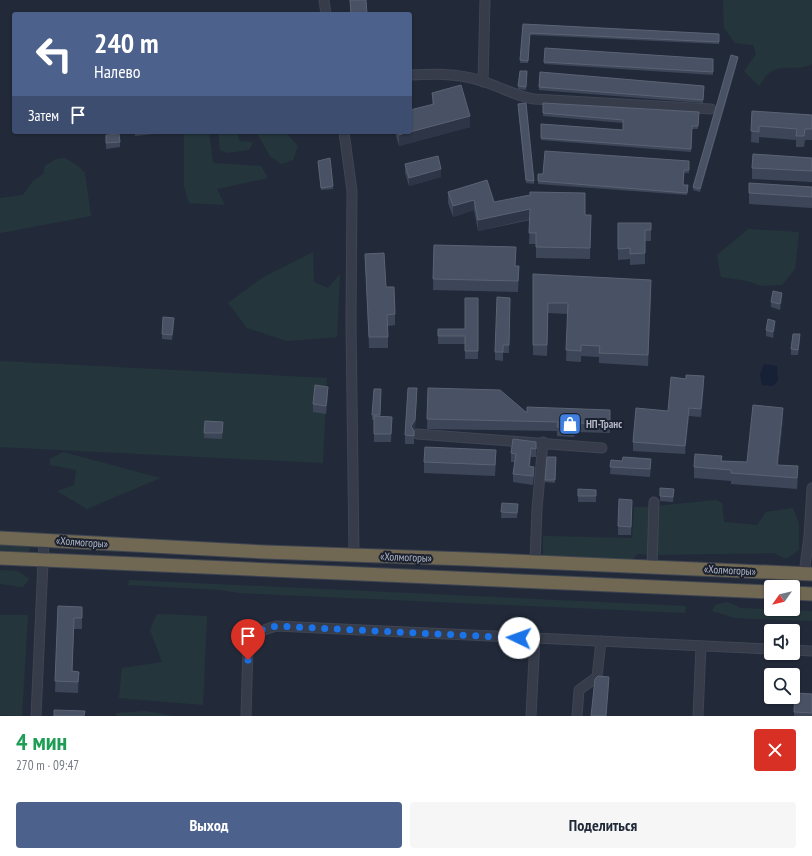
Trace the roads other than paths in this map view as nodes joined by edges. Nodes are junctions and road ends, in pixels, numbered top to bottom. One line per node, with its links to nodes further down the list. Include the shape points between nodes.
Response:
1 (324, 0): 3 (street)
2 (485, 0): 5 (street)
3 (326, 12)
4 (412, 75): 5 (street, via 440,74)
5 (483, 82): 6 (street, via 518,96 534,99)
6 (711, 109)
7 (344, 134): 15 (street, via 352,191)
8 (417, 434): 9 (street)
9 (543, 442): 10 (street); 18 (street)
10 (602, 448)
11 (812, 488): 20 (street)
12 (654, 502): 19 (street)
13 (0, 538): 14 (highway, «Холмогоры»)
14 (44, 540): 15 (highway, «Холмогоры»); 17 (street)
15 (354, 555): 18 (highway, «Холмогоры»)
16 (0, 558): 17 (highway, «Холмогоры»)
17 (43, 559): 21 (highway, «Холмогоры»); 30 (street)
18 (535, 562): 19 (highway, «Холмогоры»)
19 (652, 567): 20 (highway, «Холмогоры»)
20 (808, 574)
21 (764, 592)
22 (800, 593): 23 (highway)
23 (812, 594)
24 (535, 638): 25 (street); 31 (street, via 276,626 254,632 248,646); 32 (street)
25 (601, 641): 26 (street); 33 (street, via 597,677 579,690)
26 (701, 646): 27 (street); 34 (street)
27 (764, 649)
28 (800, 650): 29 (street)
29 (812, 651)
30 (36, 716)
31 (246, 716)
32 (531, 716)
33 (577, 716)
34 (698, 716)

